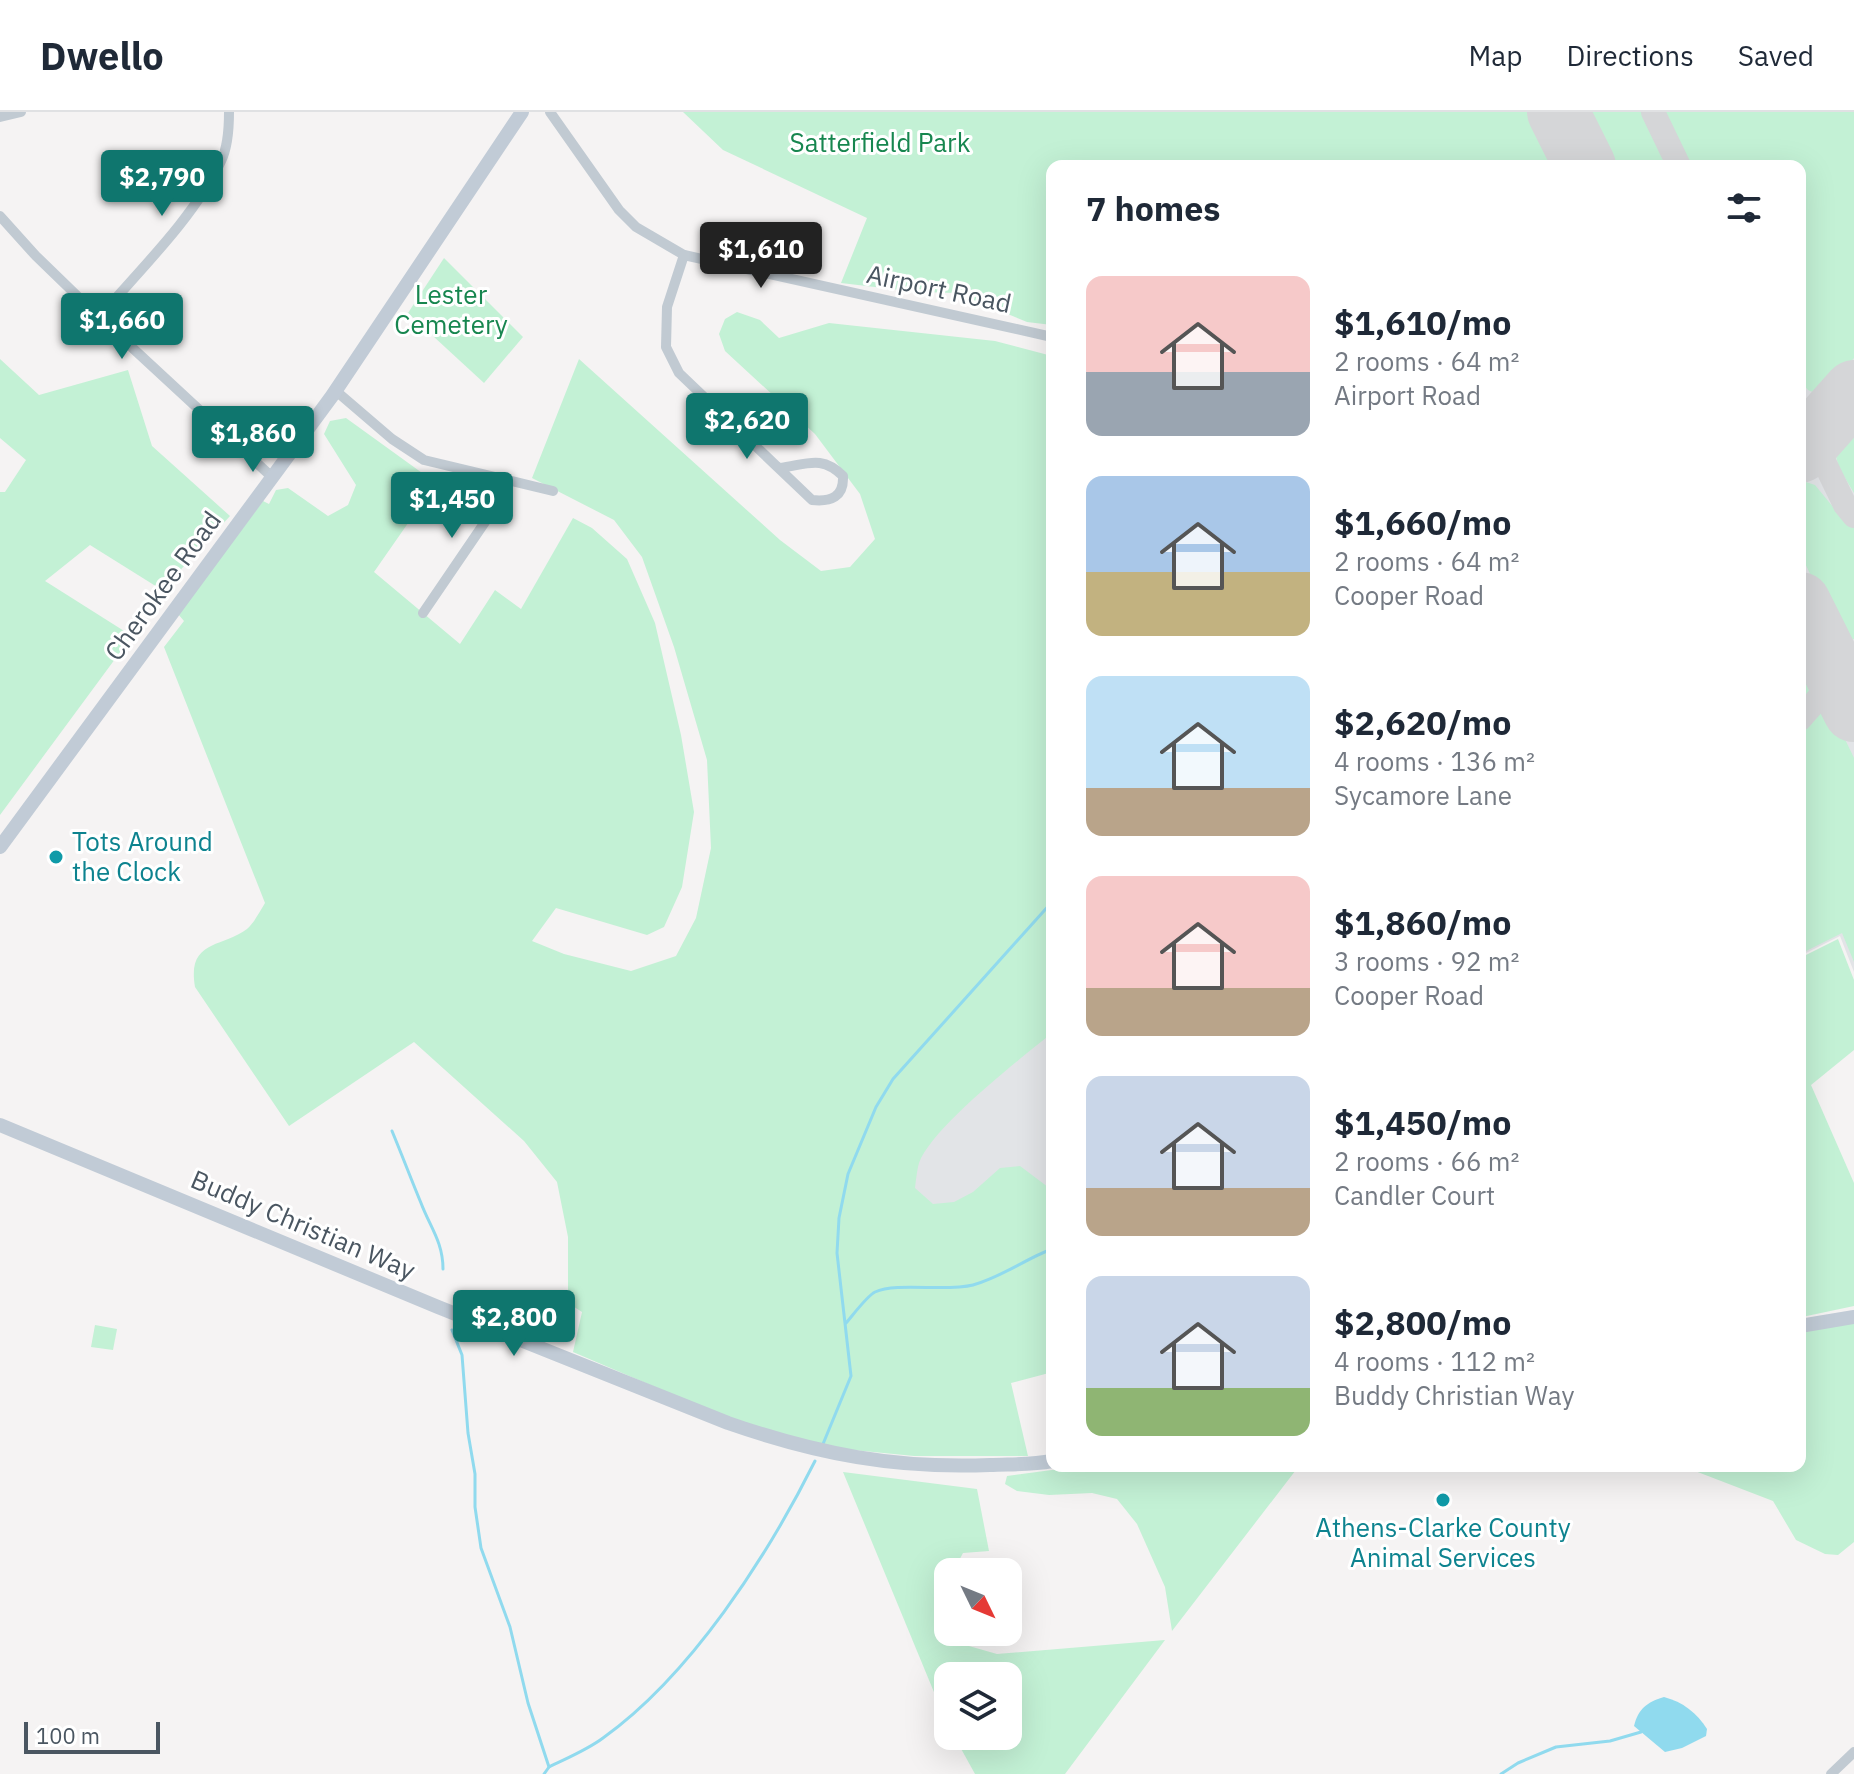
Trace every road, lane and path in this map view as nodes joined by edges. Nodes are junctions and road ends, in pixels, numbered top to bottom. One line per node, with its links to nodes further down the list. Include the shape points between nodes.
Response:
1 (21, 112): 5 (street)
2 (229, 112): 8 (street, via 222,159 204,189)
3 (522, 112): 10 (street, Cherokee Road)
4 (550, 112): 7 (street, Airport Road, via 619,210 636,227)
5 (0, 117)
6 (0, 216): 8 (street)
7 (684, 255): 9 (street, Airport Road); 11 (street, via 667,307 666,347 679,373)
8 (99, 317): 12 (street)
9 (1046, 336)
10 (336, 391): 12 (street, Cherokee Road); 13 (street, via 424,460)
11 (779, 468): 11 (street, via 812,500 826,501 843,488 843,476 824,462)
12 (273, 478): 16 (street, Cherokee Road)
13 (508, 480): 14 (street); 15 (street, via 500,500)
14 (553, 491)
15 (423, 613)
16 (0, 847)
17 (0, 1125): 20 (street, Buddy Christian Way, via 438,1307 772,1438 903,1465)
18 (1854, 1317): 19 (street)
19 (1806, 1325)
20 (1046, 1462)
21 (1854, 1752): 22 (street)
22 (1831, 1774)

